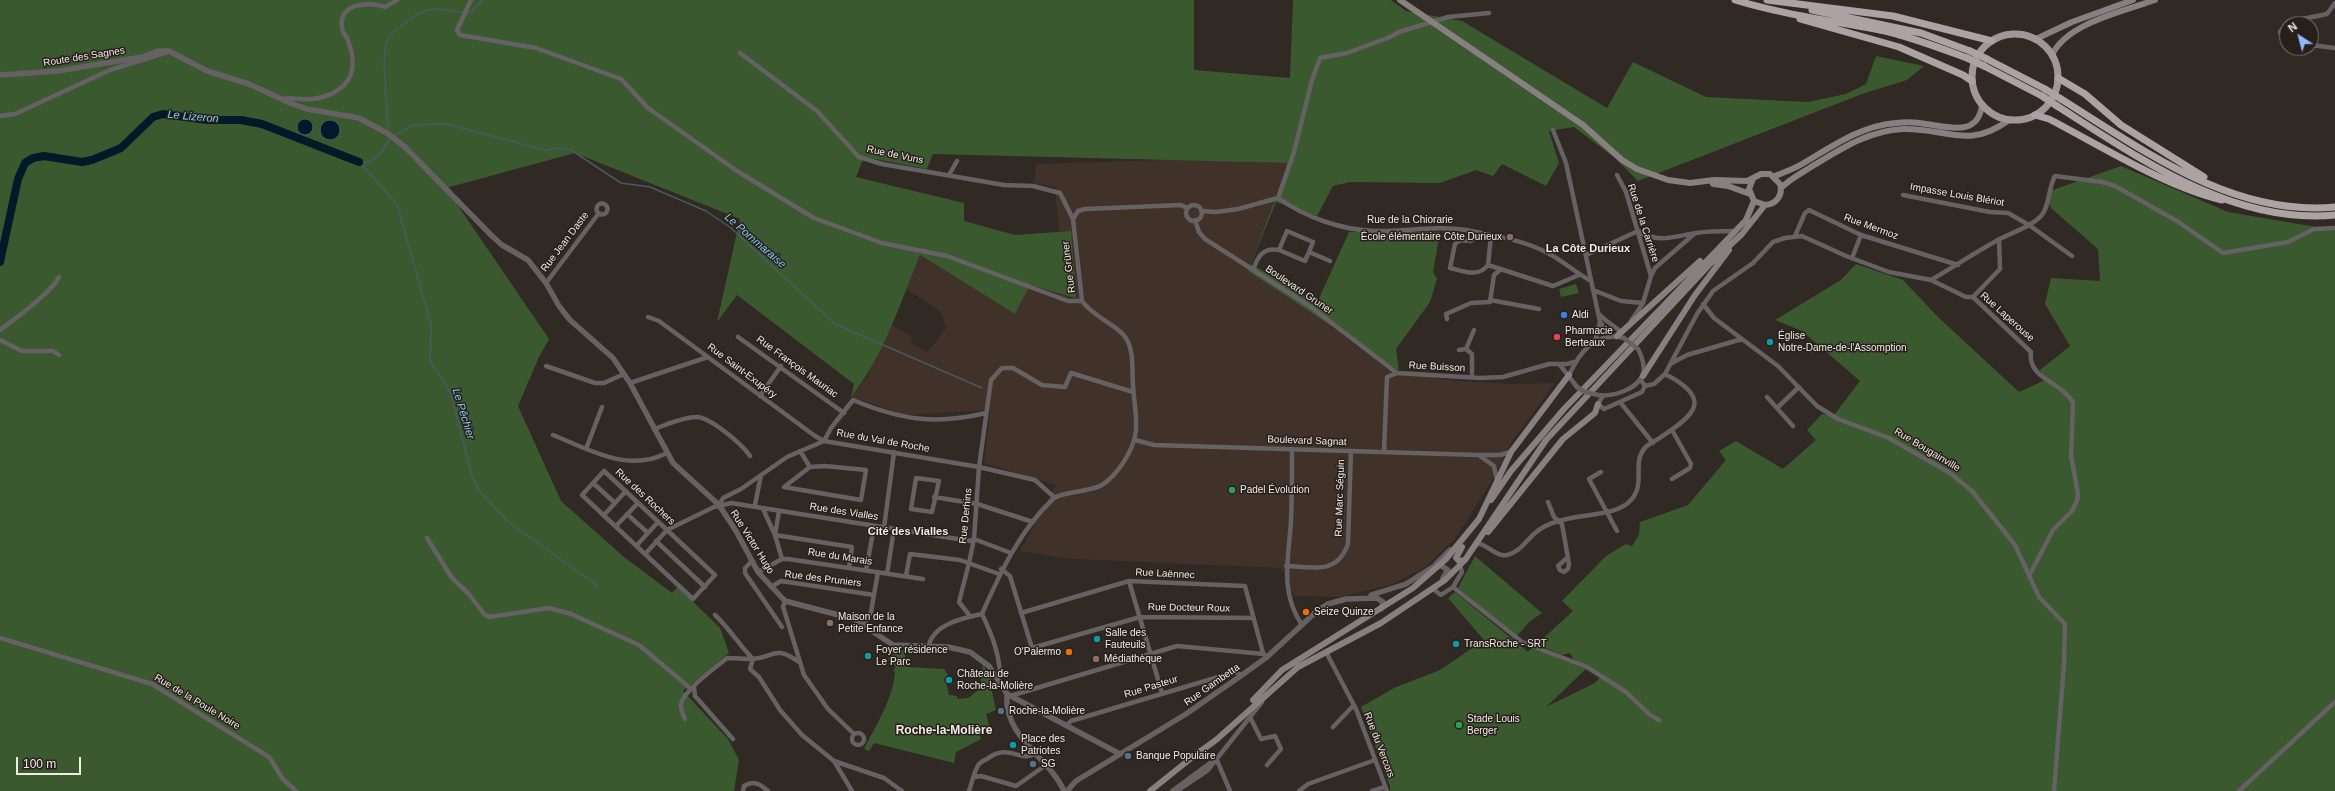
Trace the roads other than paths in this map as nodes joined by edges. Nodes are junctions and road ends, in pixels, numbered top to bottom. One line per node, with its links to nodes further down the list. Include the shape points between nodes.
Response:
1 (397, 0): 28 (street, via 385,7 374,3 359,4 346,14 341,26 352,56 353,68 343,86 329,95 314,100 288,97)
2 (471, 0): 86 (street, via 457,30 460,35 536,48 621,79 648,108 736,170 814,218 882,243 947,256 1068,301)
3 (1400, 0): 15 (main road)
4 (1735, 0): 11 (highway)
5 (1763, 0): 22 (highway, via 1921,33)
6 (1766, 0): 17 (highway, via 1893,16)
7 (2123, 0): 12 (main road)
8 (2133, 0): 12 (main road)
9 (2155, 0): 23 (main road, via 2108,16 2080,29 2059,44)
10 (2335, 3): 14 (street, via 2327,14)
11 (1757, 7): 22 (highway, via 1886,32); 26 (highway, via 1855,36 1899,46)
12 (2107, 8): 16 (main road)
13 (1489, 13): 15 (street, via 1448,17)
14 (2317, 16)
15 (1434, 23): 39 (main road, via 1583,125 1622,160 1637,169 1668,180); 44 (street, via 1399,32 1347,53 1325,55 1319,59 1294,152)
16 (2036, 39): 17 (main road, via 2014,34); 23 (main road)
17 (1992, 41): 26 (main road, via 1976,58)
18 (2319, 46): 19 (street)
19 (2335, 48)
20 (169, 51): 24 (street, Route des Sagnes, via 58,71); 28 (street, Rue Victor Hugo, via 207,71 249,84); 31 (street, via 110,70 15,114)
21 (740, 53): 35 (street, Rue de Vuns, via 817,110 859,157 882,164)
22 (1969, 55): 27 (highway, bridge, via 1984,66); 27 (highway, bridge, via 1987,59)
23 (2052, 56): 25 (main road)
24 (0, 75)
25 (2058, 78): 30 (main road, via 2052,99); 47 (highway, via 2085,94 2121,125 2197,173 2243,193)
26 (1972, 81): 29 (main road)
27 (2043, 93): 47 (highway, bridge, via 2061,99 2141,149 2196,178 2246,197); 50 (highway, bridge, via 2057,106 2137,156 2172,175)
28 (282, 99): 82 (street, Rue Victor Hugo, via 307,109 359,118 391,136 502,245 528,260)
29 (1982, 105): 32 (main road, via 1994,114); 37 (main road, via 1979,118 1968,126 1955,128 1903,122 1873,127 1846,137 1802,164)
30 (2036, 115): 32 (main road); 50 (highway, via 2049,119 2187,189 2206,197)
31 (0, 116)
32 (2009, 120): 40 (main road, via 1994,130 1972,136 1952,136 1914,130 1893,130 1872,135 1841,149)
33 (1553, 130): 69 (street, via 1566,163)
34 (957, 161): 35 (street)
35 (949, 175): 41 (street, Rue de Vuns, via 1004,185 1033,186)
36 (1617, 175): 58 (street, Rue de la Carrière, via 1626,192)
37 (1775, 176): 38 (main road, via 1766,173); 40 (main road)
38 (1753, 179): 39 (main road); 42 (main road)
39 (1699, 183): 42 (main road, via 1728,186)
40 (1781, 188): 46 (main road, via 1778,199)
41 (1060, 193): 54 (street, Rue Grüner)
42 (1750, 194): 45 (main road)
43 (1903, 195): 56 (street, Impasse Louis Blériot, via 1990,212 2004,211)
44 (1278, 198): 51 (street, via 1238,209); 60 (street, Rue de la Chiorarie, via 1310,216 1374,231 1427,227)
45 (1754, 201): 46 (main road); 59 (main road, via 1748,217)
46 (1765, 206): 62 (main road)
47 (2289, 206): 48 (highway)
48 (2335, 207)
49 (1187, 208): 51 (street, via 1194,204 1199,206); 54 (street, via 1181,205 1086,209 1078,211); 55 (street, via 1188,218)
50 (2253, 208): 53 (highway, via 2298,215)
51 (1201, 211): 55 (street, via 1200,218)
52 (599, 213): 82 (street, Rue Jean Daste)
53 (2335, 215)
54 (1073, 218): 86 (street, Rue Grüner)
55 (1195, 220): 76 (street, Boulevard Gruner, via 1198,232)
56 (2029, 225): 57 (street, via 2041,216 2055,176 2115,186 2176,221 2224,253 2288,242 2314,229); 66 (street); 70 (street, Impasse Louis Blériot)
57 (2335, 228)
58 (1638, 231): 61 (street, via 1656,239); 69 (street); 78 (street, Rue de la Carrière)
59 (1735, 231): 61 (street); 94 (main road); 168 (main road, via 1564,409 1511,470)
60 (1478, 233): 64 (street, Rue de la Chiorarie); 73 (street, via 1471,241 1461,240 1455,244 1450,268 1474,273 1480,272)
61 (1694, 233): 78 (street, via 1655,268)
62 (1742, 234): 116 (main road, via 1695,295); 183 (main road, via 1546,440)
63 (1861, 234): 65 (street, Rue Mermoz, via 1809,210 1805,213); 71 (street); 74 (street, Rue Mermoz)
64 (1491, 236): 73 (street); 77 (street, Rue de la Chiorarie, via 1526,243 1549,254)
65 (1795, 236): 71 (street, Rue Laperouse, via 1802,236); 88 (street, via 1772,242 1754,263 1717,287)
66 (1999, 239): 74 (street); 84 (street, via 2000,269)
67 (1279, 250): 68 (street, via 1305,261); 68 (street, via 1287,231 1313,242); 76 (street, via 1271,248 1264,251 1257,258)
68 (1309, 252): 72 (street)
69 (1586, 255): 81 (street)
70 (2072, 256)
71 (1852, 258): 80 (street, Rue Laperouse, via 1890,272)
72 (1330, 261)
73 (1488, 265): 75 (street)
74 (1958, 265): 80 (street)
75 (1501, 269): 77 (street, via 1552,286); 85 (street, via 1494,275)
76 (1253, 270): 111 (street, Boulevard Gruner, via 1311,307)
77 (1579, 275): 81 (street, Rue de la Chiorarie)
78 (1651, 276): 87 (street)
79 (59, 277): 95 (street, via 56,284)
80 (1931, 280): 84 (street, Rue Laperouse, via 1966,297)
81 (1591, 281): 83 (street)
82 (546, 282): 112 (street, Rue Victor Hugo, via 570,320 613,358)
83 (1596, 290): 87 (street, via 1621,301); 90 (street)
84 (1973, 297): 202 (street, Rue Laperouse, via 2031,352 2030,360 2033,366 2073,402 2071,455 2077,501 2072,511 2053,530)
85 (1490, 300): 89 (street); 92 (street, via 1471,303 1446,314)
86 (1082, 301): 120 (street, Rue Grüner, via 1127,339 1131,352)
87 (1643, 303): 94 (street)
88 (1703, 304): 99 (street, Rue Bougainville, via 1714,318); 107 (street)
89 (1539, 309)
90 (1598, 313): 93 (street); 97 (street, via 1607,323 1614,325)
91 (648, 317): 105 (street, Rue Saint-Exupéry, via 659,321)
92 (1447, 319)
93 (1600, 322): 97 (street); 101 (street)
94 (1630, 323): 97 (main road)
95 (0, 330)
96 (1474, 330): 102 (street)
97 (1618, 335): 101 (street); 116 (street, bridge, via 1638,349 1643,363)
98 (738, 337): 110 (street, Rue François Mauriac)
99 (1742, 339): 107 (street, via 1687,355); 119 (street, Rue Bougainville, via 1778,366)
100 (0, 340): 104 (street, via 22,351 31,353 48,350)
101 (1595, 341): 106 (street, via 1582,351)
102 (1466, 349): 103 (street); 115 (street, via 1472,354)
103 (1459, 350)
104 (59, 355)
105 (708, 357): 117 (street); 121 (street, Rue Saint-Exupéry)
106 (1574, 362): 108 (street, Rue Buisson); 114 (street)
107 (1672, 363): 113 (street)
108 (1560, 364): 114 (street); 115 (street, Rue Buisson, via 1549,364 1503,377)
109 (546, 366): 112 (street, via 595,383 604,383)
110 (781, 366): 121 (street); 128 (street, Rue François Mauriac)
111 (1396, 373): 115 (street, Rue Buisson); 142 (street, Rue Buisson, via 1387,376)
112 (624, 374): 117 (street, Rue Victor Hugo)
113 (1665, 374): 118 (street); 132 (street, via 1684,384 1693,395 1695,403 1694,411 1688,419)
114 (1568, 375): 122 (street, bridge, via 1577,387); 143 (main road)
115 (1472, 377)
116 (1642, 377): 118 (street); 122 (street, via 1629,389)
117 (630, 382): 131 (street, Rue Victor Hugo)
118 (1647, 386): 124 (street, via 1642,392)
119 (1799, 388): 127 (street); 202 (street, Rue Bougainville, via 1817,406 1832,416 1890,438 1963,483 1980,499 2015,545)
120 (1134, 392): 129 (street, Rue Derhins, via 1071,373 1065,387 1042,385 1013,368 1002,368 991,380); 134 (street, Rue Grüner)
121 (760, 396): 135 (street, Rue Saint-Exupéry)
122 (1601, 396): 125 (street)
123 (1766, 397): 127 (street)
124 (1620, 402): 125 (street, via 1604,409); 136 (street)
125 (1598, 404): 183 (main road, via 1595,413 1563,439)
126 (602, 407): 137 (street)
127 (1777, 408): 130 (street)
128 (844, 413): 129 (street, via 853,400 883,412 911,419 959,419); 135 (street)
129 (986, 413): 148 (street, Rue Derhins)
130 (1793, 426)
131 (654, 429): 144 (street, Rue Victor Hugo); 146 (street, via 695,417 704,418 745,448)
132 (1672, 430): 136 (street); 151 (street, via 1691,464 1690,468)
133 (553, 436): 137 (street)
134 (1136, 440): 138 (street, Boulevard Sagnat, via 1154,445); 156 (street, via 1115,475 1101,485 1091,490)
135 (824, 441): 139 (street, Rue du Val de Roche); 141 (street, Rue du Val de Roche)
136 (1653, 443): 165 (street, via 1644,448 1638,458 1640,478 1637,492 1620,510)
137 (586, 449): 144 (street, via 615,460 630,462 646,461)
138 (1292, 449): 140 (street, Boulevard Sagnat); 193 (street, via 1291,521)
139 (800, 451): 147 (street); 150 (street, Rue du Val de Roche)
140 (1350, 451): 142 (street, Boulevard Sagnat); 193 (street, Rue Marc Séguin, via 1348,544 1344,555 1337,563 1325,568)
141 (894, 452): 148 (street, Rue du Val de Roche); 174 (street)
142 (1384, 452): 145 (street, Boulevard Sagnat)
143 (1512, 452): 145 (street, Boulevard Sagnat); 152 (main road)
144 (667, 453): 161 (street, Rue Victor Hugo, via 680,471)
145 (1478, 455): 152 (street, via 1494,466 1498,475)
146 (750, 456)
147 (810, 467): 147 (street, via 866,470 861,500 784,487)
148 (979, 467): 156 (street, Rue du Val de Roche, via 1035,480); 160 (street, Rue Derhins)
149 (1601, 472): 165 (street, via 1589,479)
150 (761, 475): 161 (street, Rue du Val de Roche, via 723,498); 162 (street)
151 (1672, 480)
152 (1497, 481): 168 (main road)
153 (593, 483): 154 (street, Rue des Rochers, via 604,471); 158 (street); 167 (street, Rue des Rochers, via 582,495)
154 (626, 491): 158 (street); 159 (street, Rue des Rochers)
155 (934, 497): 155 (street, via 932,512 911,509 916,478 939,481); 160 (street)
156 (1054, 497): 171 (street)
157 (1548, 502): 169 (street)
158 (615, 503): 167 (street)
159 (638, 503): 166 (street); 170 (street, Rue des Rochers)
160 (977, 504): 171 (street); 181 (street, Rue Derhins)
161 (719, 505): 162 (street, Rue des Vialles, via 731,502); 175 (street); 190 (street, Rue Victor Hugo)
162 (755, 505): 163 (street, Rue des Vialles)
163 (763, 509): 164 (street, Rue des Vialles); 179 (street)
164 (779, 511): 173 (street, Rue des Vialles); 179 (street)
165 (1607, 513): 169 (street, via 1578,515); 177 (street)
166 (627, 514): 172 (street); 178 (street)
167 (604, 515): 172 (street, Rue des Rochers)
168 (1480, 518): 189 (main road, via 1474,531 1456,554 1459,561); 192 (main road, via 1472,530)
169 (1558, 521): 183 (street, via 1537,532 1518,551 1509,555 1499,554); 187 (street, via 1562,524)
170 (658, 522): 175 (street, Rue des Rochers); 178 (street)
171 (1033, 522): 185 (street)
172 (616, 526): 184 (street, Rue des Rochers)
173 (874, 527): 174 (street, Rue des Vialles); 196 (street)
174 (884, 528): 176 (street, Rue des Vialles)
175 (667, 530): 182 (street); 205 (street, Rue des Rochers, via 715,575)
176 (894, 530): 181 (street, Rue des Vialles); 200 (street)
177 (1616, 531)
178 (648, 534): 184 (street)
179 (775, 535): 188 (street); 195 (street, via 852,547)
180 (427, 538): 233 (street, via 452,578 489,617 549,608 571,614 639,645)
181 (974, 539): 185 (street, Rue des Vialles); 191 (street, Rue Derhins)
182 (656, 541): 186 (street); 205 (street)
183 (1477, 543): 189 (main road)
184 (637, 545): 186 (street, Rue des Rochers)
185 (1011, 552): 197 (street)
186 (646, 553): 205 (street, Rue des Rochers, via 693,599)
187 (1567, 558)
188 (782, 559): 195 (street, Rue du Marais); 198 (street)
189 (1465, 560): 194 (main road)
190 (752, 561): 198 (street, Rue Victor Hugo); 222 (street, via 745,568 745,572)
191 (970, 563): 197 (street); 201 (street, via 910,554); 216 (street, Rue Derhins, via 958,602)
192 (1438, 565): 210 (street, Rue Gambetta, via 1398,588); 212 (main road, via 1413,588); 219 (street, via 1448,570 1446,575 1395,610)
193 (1286, 566): 221 (street, via 1287,587)
194 (1460, 566): 207 (street, via 1462,572); 208 (main road)
195 (849, 568): 196 (street, Rue du Marais)
196 (866, 570): 199 (street, Rue du Marais)
197 (1000, 571): 213 (street, via 1010,576); 214 (street)
198 (758, 572): 206 (street, Rue Victor Hugo)
199 (878, 572): 200 (street, Rue du Marais); 209 (street)
200 (887, 574): 201 (street, Rue du Marais)
201 (906, 576): 203 (street, Rue du Marais)
202 (2029, 576): 268 (street, Rue Bougainville, via 2039,597 2065,624)
203 (923, 579)
204 (1129, 581): 213 (street, Rue Laënnec); 217 (street); 218 (street, Rue Laënnec, via 1245,586)
205 (705, 587)
206 (771, 587): 209 (street, Rue des Pruniers, via 781,581); 211 (street, Rue Victor Hugo)
207 (1453, 587): 208 (street, via 1440,595); 240 (street, via 1522,642 1587,667 1626,692)
208 (1433, 589): 219 (main road)
209 (874, 595): 220 (street, via 871,612)
210 (1364, 597): 212 (street, via 1381,599); 221 (street, Rue Gambetta, via 1328,604)
211 (785, 601): 220 (street, via 842,614); 229 (street, via 783,607)
212 (1381, 609): 246 (main road, via 1282,670 1236,719)
213 (1021, 613): 217 (street, Rue Docteur Roux, via 1032,648)
214 (982, 614): 216 (street); 231 (street, via 990,629 999,659 1000,672)
215 (715, 615): 228 (street)
216 (970, 616): 224 (street, via 945,626 931,637)
217 (1140, 617): 218 (street, Rue Docteur Roux); 226 (street)
218 (1254, 618): 227 (street, Rue Laënnec)
219 (1388, 619): 225 (main road)
220 (864, 625): 224 (street, via 893,645)
221 (1302, 625): 227 (street, Rue Gambetta)
222 (782, 627)
223 (0, 638): 256 (street, Rue de la Poule Noire, via 152,684 269,757 283,779)
224 (929, 645): 231 (street, via 948,646 970,652 990,666)
225 (1326, 652): 232 (main road, via 1298,667); 237 (street, Rue du Vercors)
226 (1151, 654): 227 (street, via 1177,646); 234 (street); 235 (street)
227 (1265, 655): 230 (street, Rue Gambetta)
228 (753, 659): 229 (street, via 778,652 788,654); 233 (street, via 727,658); 249 (street, via 750,670 759,677 780,710 802,735)
229 (798, 662): 243 (street, via 816,693)
230 (1242, 675): 234 (street, Rue Pasteur, via 1235,672); 247 (street, Rue Gambetta, via 1186,714)
231 (995, 677): 235 (street)
232 (1274, 686): 238 (street); 246 (main road)
233 (692, 688): 239 (street, via 681,703); 244 (street, via 695,696)
234 (1162, 693): 241 (street, Rue Pasteur, via 1071,721)
235 (1008, 695): 241 (street); 245 (street, via 1015,730)
236 (2335, 702): 269 (street)
237 (1353, 706): 242 (street, Rue du Vercors); 250 (street, Rue du Vercors)
238 (1250, 717): 248 (street); 252 (street, via 1261,740 1276,736 1281,749)
239 (685, 719)
240 (1658, 720)
241 (1067, 725): 247 (street)
242 (1333, 727)
243 (854, 734)
244 (733, 739)
245 (1036, 753): 251 (street); 253 (street, via 1025,757 1011,752 996,752 979,764)
246 (1198, 753): 263 (main road)
247 (1120, 754): 262 (street, Rue Gambetta, via 1076,781)
248 (1216, 758): 254 (street, via 1207,770); 265 (street)
249 (834, 760): 259 (street); 260 (street, via 884,778)
250 (1375, 760): 255 (street, Rue du Vercors); 266 (street, via 1308,784)
251 (1046, 765): 253 (street, via 1016,786 981,776); 262 (street)
252 (1267, 765)
253 (974, 777): 261 (street)
254 (1179, 789): 264 (street)
255 (1386, 789): 267 (street)
256 (296, 791)
257 (743, 791): 258 (street, via 744,786 750,782 760,784)
258 (768, 791)
259 (852, 791)
260 (902, 791)
261 (970, 791)
262 (1066, 791)
263 (1150, 791)
264 (1172, 791)
265 (1230, 791)
266 (1299, 791)
267 (1372, 791)
268 (2054, 791)
269 (2239, 791)

